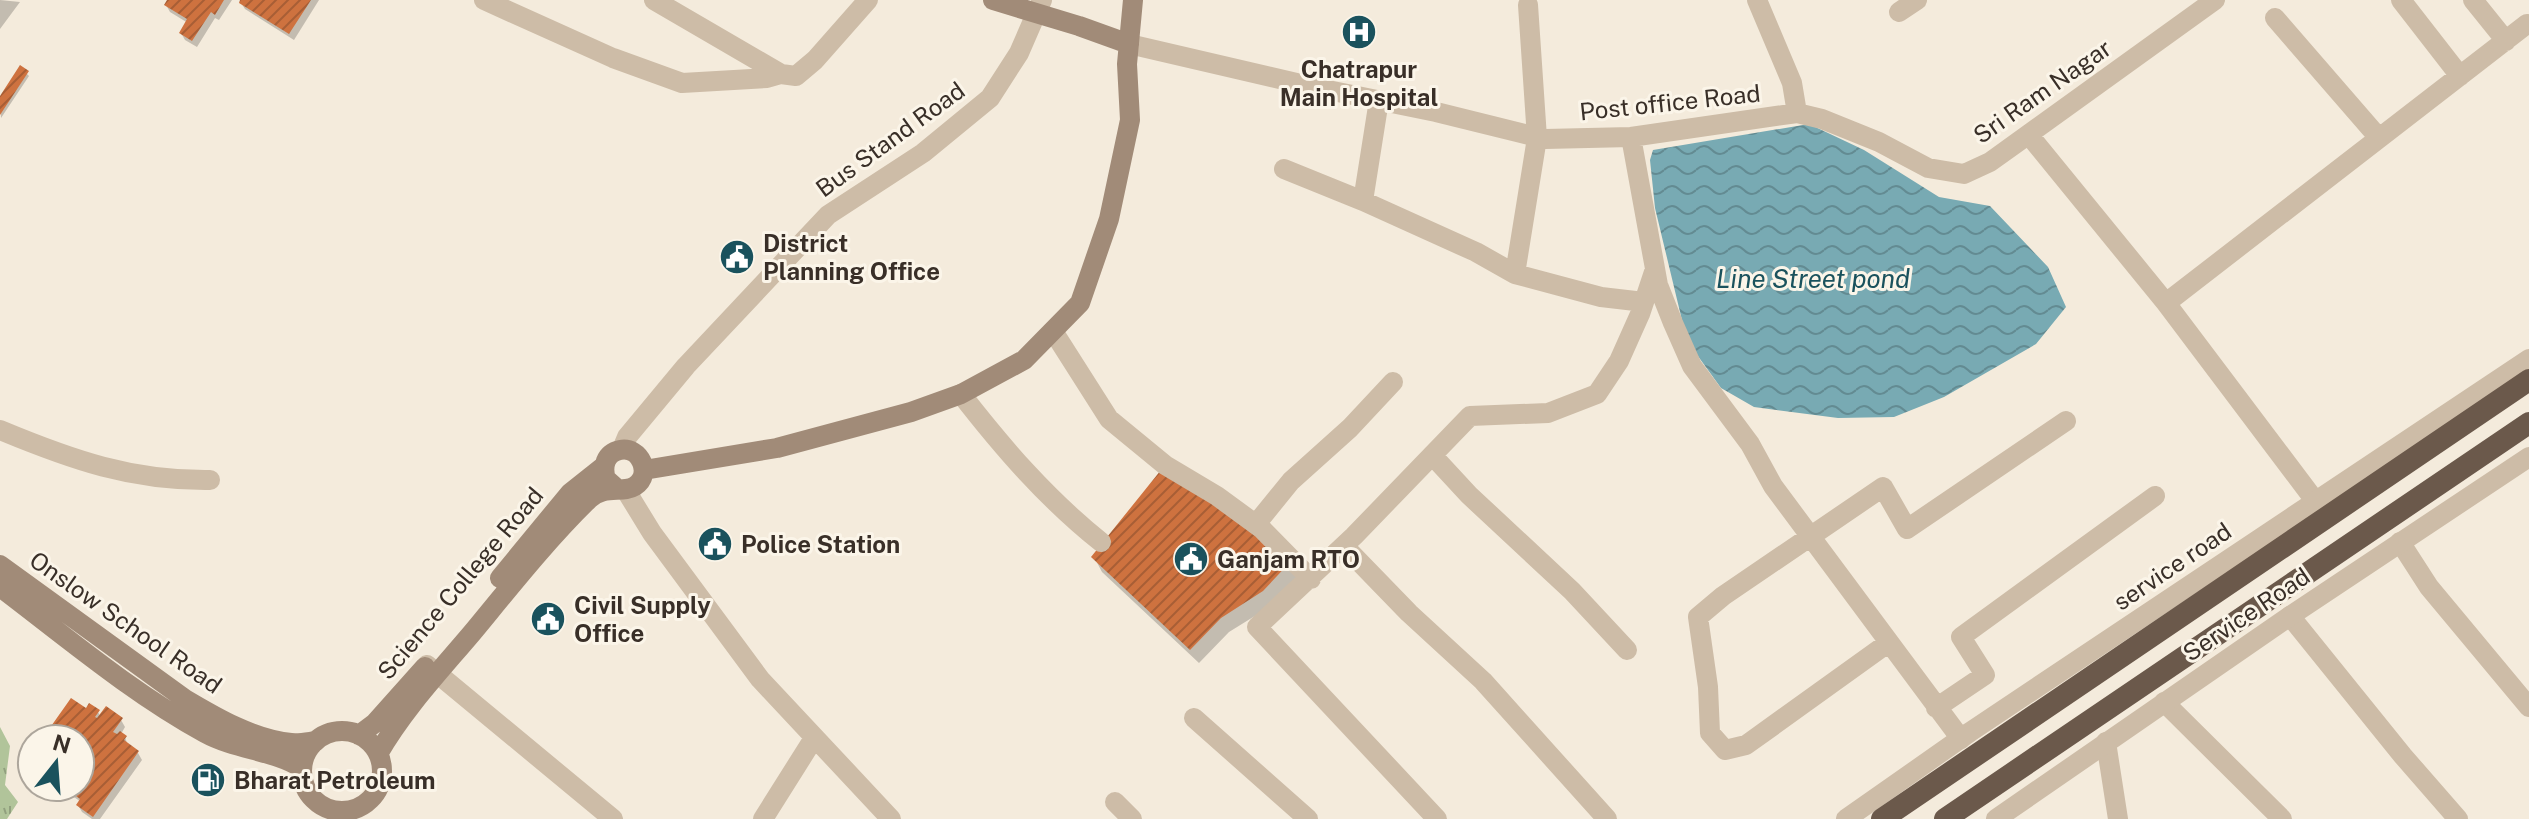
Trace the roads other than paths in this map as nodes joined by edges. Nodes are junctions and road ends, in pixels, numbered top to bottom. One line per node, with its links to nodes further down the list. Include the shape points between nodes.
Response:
1 (484, 0): 18 (street, via 682,83)
2 (654, 0): 18 (street)
3 (868, 0): 18 (street, via 815,60 796,76)
4 (993, 0): 12 (main road, Post office Road)
5 (1133, 0): 17 (main road)
6 (1757, 0): 21 (street, via 1792,83)
7 (1917, 0): 13 (street)
8 (2215, 0): 22 (street, Sri Ram Nagar)
9 (2401, 0): 19 (street)
10 (2473, 0): 16 (street)
11 (1528, 5): 24 (street)
12 (1039, 6): 17 (main road, Post office Road); 40 (street, Bus Stand Road, via 1019,53 990,98 923,153 828,215 686,366)
13 (1899, 12)
14 (2275, 18): 25 (street)
15 (2527, 24): 16 (street)
16 (2506, 41): 19 (street)
17 (1129, 44): 20 (street, Post office Road); 32 (main road, via 1130,120 1109,219 1080,303)
18 (781, 74)
19 (2460, 76): 25 (street)
20 (1379, 100): 24 (street, Post office Road); 27 (street)
21 (1797, 113): 22 (street, Sri Ram Nagar, via 1879,142 1928,168 1964,174); 23 (street, Post office Road)
22 (2029, 135): 31 (street)
23 (1631, 137): 24 (street, Post office Road); 28 (street)
24 (1537, 138): 29 (street)
25 (2379, 138): 31 (street)
26 (1284, 169): 27 (street)
27 (1363, 201): 29 (street)
28 (1655, 269): 30 (street); 50 (street, via 1692,366)
29 (1515, 274): 30 (street, via 1601,297)
30 (1644, 302): 41 (street, via 1619,361 1597,394 1548,413 1470,416)
31 (2166, 303): 48 (street)
32 (1053, 331): 36 (main road, via 1024,360); 49 (street, via 1109,419 1165,465)
33 (2529, 359): 48 (street, service road)
34 (2529, 380): 83 (highway)
35 (1393, 382): 49 (street, via 1291,481)
36 (961, 394): 44 (main road, via 777,448); 51 (street, via 1028,475)
37 (2066, 421): 50 (street, via 1907,529 1883,487)
38 (2529, 423): 84 (highway)
39 (0, 430): 45 (street, via 132,475)
40 (622, 449): 43 (main road); 44 (main road, via 635,453)
41 (1432, 455): 53 (street); 59 (street)
42 (2529, 457): 52 (street, Service Road)
43 (604, 466): 46 (main road, via 606,479); 60 (main road, Science College Road, via 570,493)
44 (644, 470): 46 (main road, via 639,483)
45 (210, 480)
46 (620, 488): 60 (main road, Science College Road, via 593,495); 66 (street, via 760,679)
47 (2155, 496): 63 (street, via 1961,637 1985,675)
48 (2316, 502): 67 (street, service road)
49 (1256, 524): 55 (street)
50 (1811, 536): 58 (street); 58 (street, via 1698,617 1710,733 1725,750 1746,745)
51 (1101, 542)
52 (2400, 542): 57 (street, Service Road); 62 (street, via 2429,587)
53 (1344, 546): 55 (street); 81 (street, via 1483,681)
54 (0, 565): 68 (main road, Onslow School Road, via 217,718 292,743)
55 (1311, 579): 80 (street, via 1257,627)
56 (0, 587): 71 (main road, Onslow School Road, via 175,716 231,746 286,758)
57 (2290, 616): 61 (street, Service Road); 88 (street)
58 (1888, 643): 63 (street)
59 (1627, 650)
60 (432, 669): 65 (main road, Science College Road); 70 (main road, Science College Road); 75 (street)
61 (2164, 702): 69 (street, Service Road); 87 (street)
62 (2529, 707)
63 (1936, 708): 67 (street)
64 (1194, 718): 79 (street)
65 (359, 735): 68 (main road, via 337,732); 70 (main road)
66 (814, 738): 76 (street); 77 (street)
67 (1961, 739): 82 (street, service road)
68 (316, 741): 71 (main road)
69 (2106, 742): 85 (street, Service Road); 86 (street)
70 (378, 754): 73 (main road, via 381,780)
71 (302, 768): 74 (main road, via 306,790)
72 (1115, 802): 78 (street)
73 (364, 811): 74 (main road)
74 (324, 812)
75 (613, 819)
76 (763, 819)
77 (891, 819)
78 (1132, 819)
79 (1308, 819)
80 (1437, 819)
81 (1607, 819)
82 (1846, 819)
83 (1882, 819)
84 (1945, 819)
85 (1996, 819)
86 (2118, 819)
87 (2282, 819)
88 (2458, 819)

